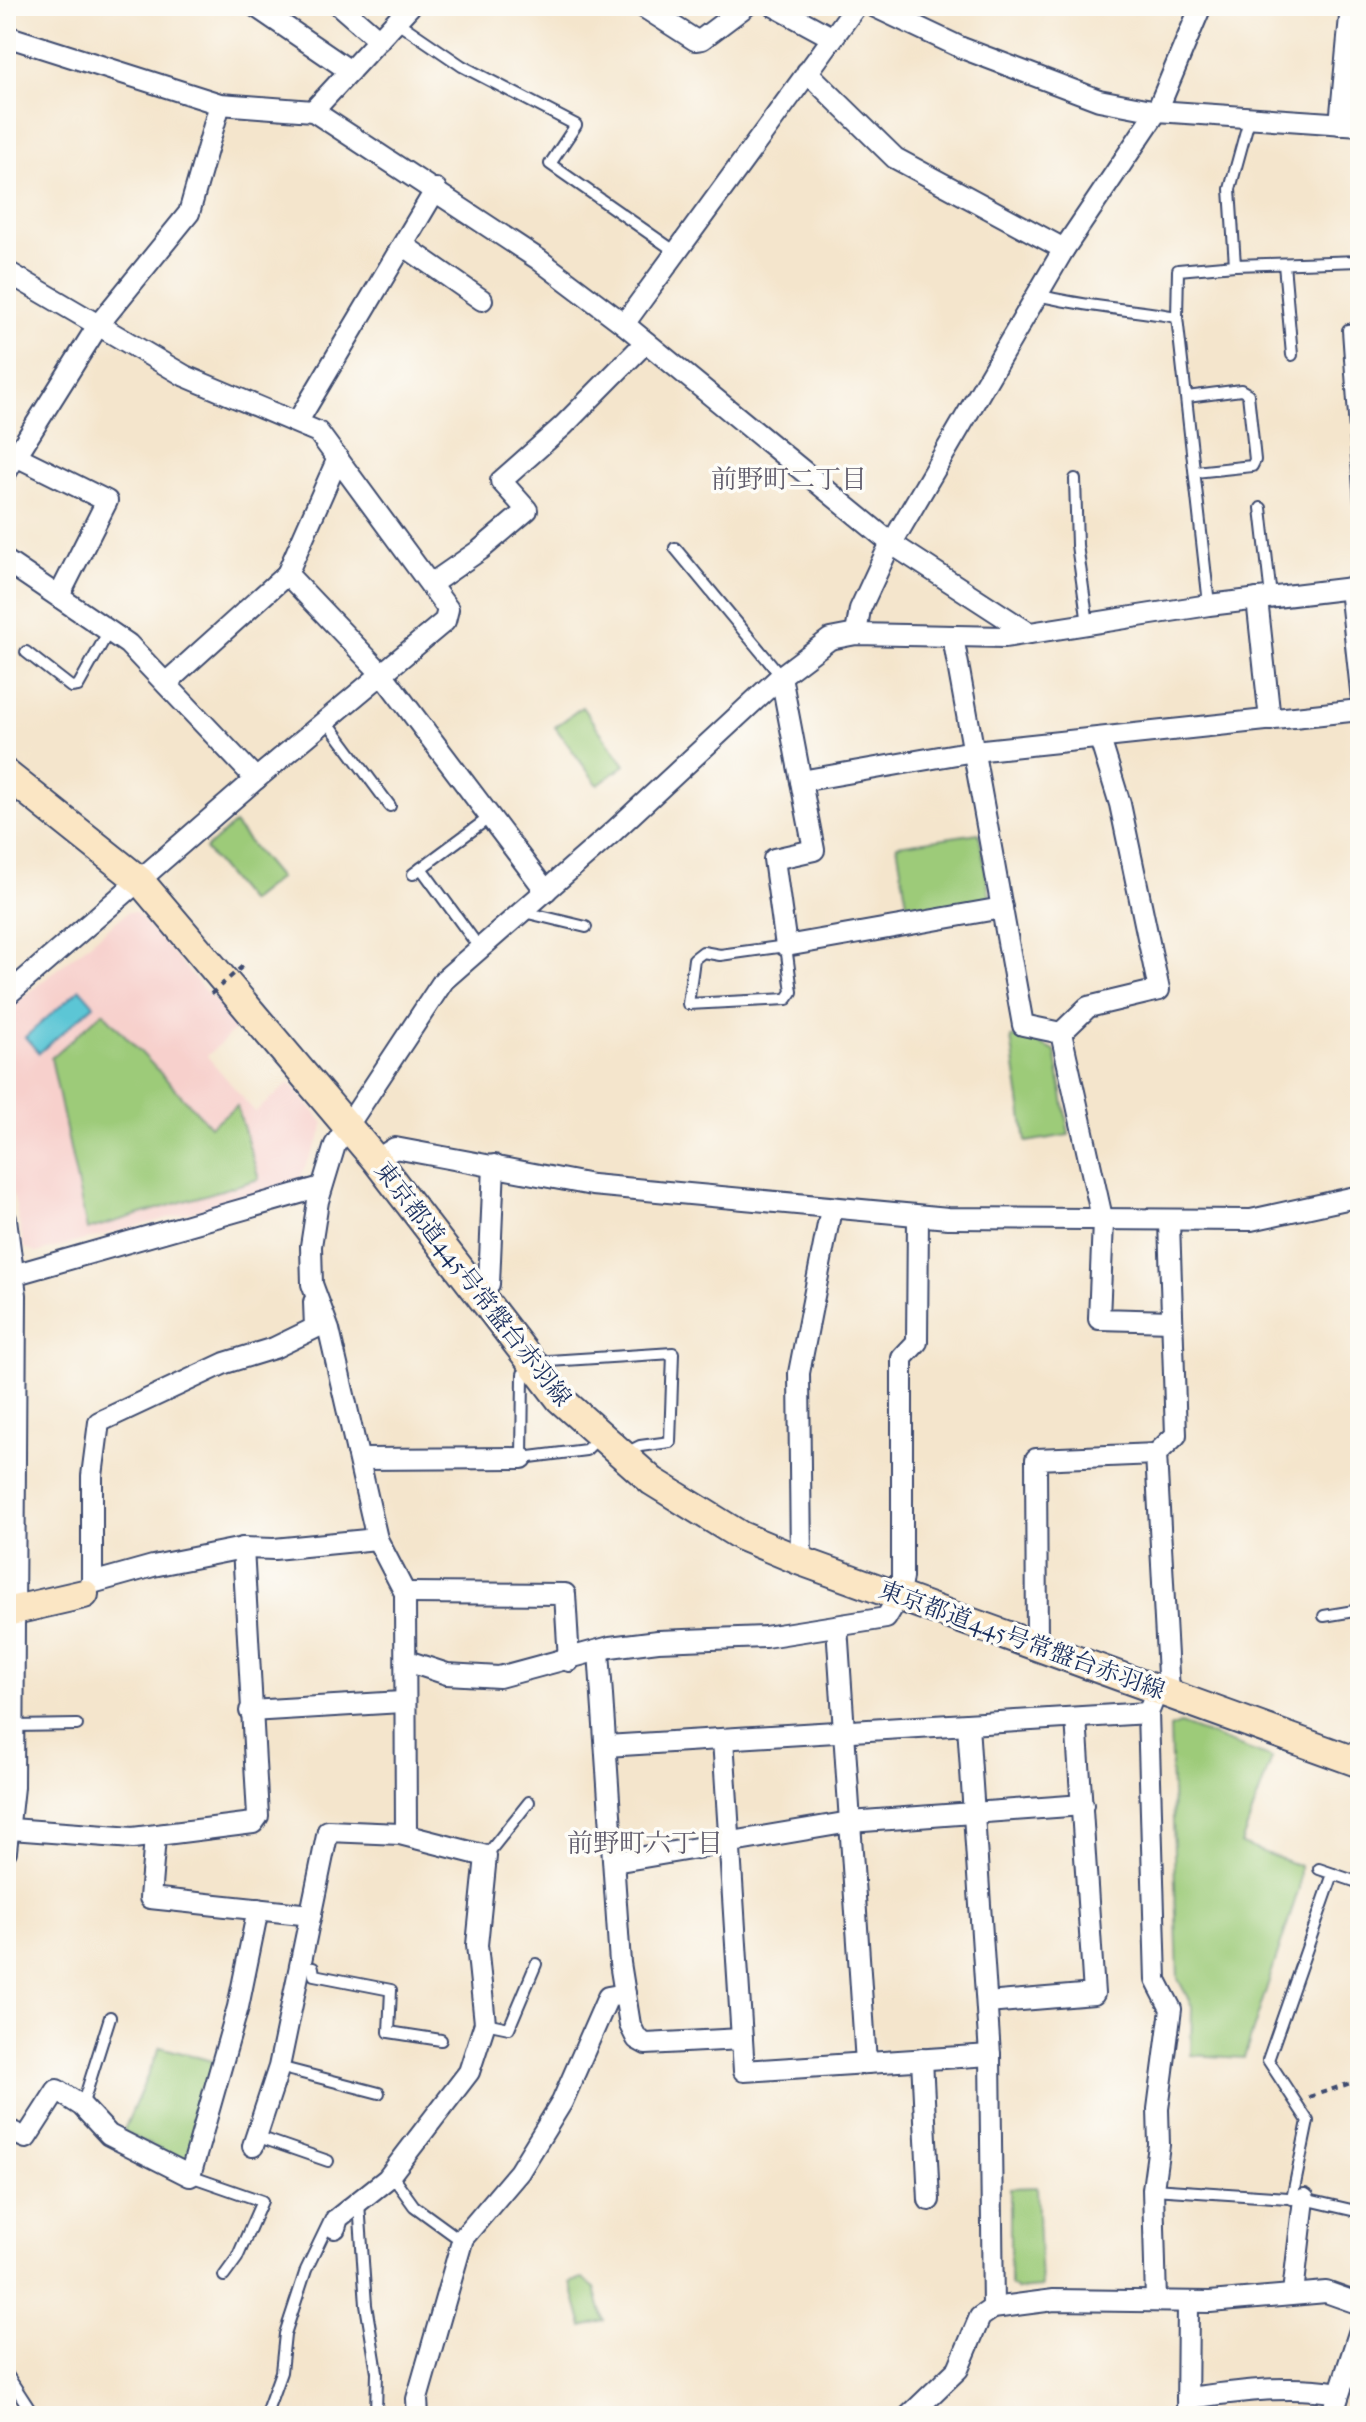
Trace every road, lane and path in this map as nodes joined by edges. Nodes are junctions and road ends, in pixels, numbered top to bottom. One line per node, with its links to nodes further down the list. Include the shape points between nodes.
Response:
1 (255, 6): 14 (street)
2 (642, 6): 3 (street, via 695,40)
3 (746, 6)
4 (774, 6): 12 (street)
5 (856, 6): 12 (street)
6 (873, 6): 18 (street, via 1079,94)
7 (1201, 6): 18 (street)
8 (1351, 6): 20 (street)
9 (343, 7): 13 (street)
10 (403, 14): 13 (street); 24 (lane, via 462,66 576,125 550,164)
11 (6, 36): 16 (street)
12 (833, 38): 15 (street)
13 (379, 40): 14 (street)
14 (350, 71): 17 (street)
15 (807, 72): 23 (street, via 895,158); 24 (street)
16 (220, 104): 17 (street); 32 (street, via 189,213)
17 (313, 111): 21 (street)
18 (1157, 111): 19 (street); 23 (street)
19 (1250, 116): 20 (street); 27 (lane, via 1230,189)
20 (1350, 124)
21 (436, 189): 22 (street); 33 (street)
22 (403, 245): 30 (street); 38 (street)
23 (1064, 249): 29 (street)
24 (676, 252): 33 (street)
25 (1360, 261): 26 (lane)
26 (1284, 264): 27 (lane); 36 (lane)
27 (1235, 265): 31 (lane, via 1178,270)
28 (6, 271): 32 (street)
29 (1038, 295): 31 (lane); 45 (street)
30 (482, 300)
31 (1177, 317): 37 (lane)
32 (99, 324): 38 (street, via 185,376); 40 (street)
33 (624, 324): 35 (street)
34 (1360, 328): 43 (lane, via 1348,330)
35 (646, 342): 45 (street); 49 (street, via 501,481 527,510)
36 (1292, 355)
37 (1187, 397): 41 (lane); 41 (lane, via 1241,390 1248,394 1252,466)
38 (298, 421): 39 (street, via 318,432)
39 (338, 458): 48 (street); 49 (street)
40 (11, 464): 51 (street, via 107,501)
41 (1195, 472): 53 (lane)
42 (1075, 479): 54 (lane)
43 (1360, 503)
44 (1261, 508): 52 (lane)
45 (892, 544): 56 (street); 57 (street, via 860,609)
46 (675, 548): 61 (lane)
47 (6, 561): 51 (street)
48 (287, 574): 60 (street); 62 (street)
49 (431, 584): 60 (street, via 448,609 445,621)
50 (1352, 588): 52 (street); 63 (lane)
51 (59, 596): 55 (street)
52 (1264, 598): 53 (street); 65 (street)
53 (1209, 604): 54 (street)
54 (1088, 624): 56 (street)
55 (110, 629): 59 (lane, via 78,686 71,687); 62 (street)
56 (1029, 633): 58 (street)
57 (856, 634): 58 (street); 61 (street, via 830,639)
58 (953, 637): 67 (street)
59 (26, 652)
60 (383, 675): 64 (street); 72 (street)
61 (781, 676): 70 (street); 74 (street)
62 (166, 683): 69 (street)
63 (1359, 710): 65 (street)
64 (326, 720): 69 (street); 71 (lane)
65 (1270, 720): 66 (street)
66 (1100, 739): 67 (street); 83 (street, via 1120,804 1159,990 1088,1007)
67 (974, 751): 70 (street); 75 (street)
68 (6, 774): 73 (main road, 東京都道445号常盤台赤羽線)
69 (256, 779): 73 (street)
70 (801, 781): 78 (street, via 814,850 774,859)
71 (390, 806)
72 (490, 817): 74 (street); 79 (lane, via 417,871)
73 (140, 881): 82 (street); 84 (main road, 東京都道445号常盤台赤羽線)
74 (546, 891): 76 (street)
75 (1002, 908): 78 (street); 83 (street, via 1023,1025)
76 (524, 912): 77 (lane); 79 (street)
77 (586, 927)
78 (786, 946): 78 (lane, via 792,992 787,999 688,1004 694,959 703,952 720,955)
79 (481, 950): 84 (street, via 444,980)
80 (244, 965): 81 (path, bridge)
81 (211, 994)
82 (6, 996)
83 (1061, 1033): 92 (street)
84 (347, 1125): 85 (main road, 東京都道445号常盤台赤羽線); 87 (street)
85 (376, 1160): 86 (street, via 395,1148); 96 (main road, 東京都道445号常盤台赤羽線)
86 (494, 1165): 89 (street, via 592,1185); 96 (street, via 489,1284)
87 (321, 1187): 94 (street); 95 (street, via 311,1246)
88 (1360, 1196): 93 (street, via 1262,1218)
89 (831, 1209): 90 (street); 106 (street, via 799,1373)
90 (918, 1216): 92 (street); 109 (street, via 917,1342 902,1358)
91 (6, 1219): 94 (street)
92 (1103, 1222): 93 (street); 97 (street, via 1099,1319)
93 (1169, 1222): 97 (street)
94 (10, 1276): 111 (street)
95 (312, 1284): 103 (street); 107 (street, via 315,1328 99,1422)
96 (479, 1293): 98 (main road, 東京都道445号常盤台赤羽線)
97 (1172, 1321): 100 (street, via 1176,1435)
98 (534, 1367): 99 (main road, 東京都道445号常盤台赤羽線); 101 (lane, via 549,1361 673,1353 670,1442 640,1446); 102 (lane, via 523,1374)
99 (599, 1437): 101 (main road, 東京都道445号常盤台赤羽線); 102 (lane, via 586,1450)
100 (1156, 1454): 114 (street, via 1036,1459); 118 (street)
101 (620, 1456): 106 (main road, 東京都道445号常盤台赤羽線, via 695,1510)
102 (522, 1458): 103 (street)
103 (361, 1459): 104 (street)
104 (377, 1539): 105 (street); 108 (street)
105 (243, 1548): 107 (street); 120 (street)
106 (801, 1561): 109 (main road, 東京都道445号常盤台赤羽線)
107 (88, 1589): 111 (main road)
108 (405, 1593): 116 (street); 117 (street, via 565,1594)
109 (899, 1596): 113 (street, via 886,1618); 114 (main road, 東京都道445号常盤台赤羽線)
110 (1360, 1610): 112 (lane)
111 (10, 1611): 124 (street)
112 (1324, 1616)
113 (837, 1626): 115 (street); 125 (street)
114 (1037, 1645): 118 (main road, 東京都道445号常盤台赤羽線)
115 (599, 1651): 117 (street); 127 (street)
116 (407, 1661): 117 (street, via 473,1678); 119 (street)
117 (569, 1661)
118 (1158, 1698): 121 (street); 128 (main road, 東京都道445号常盤台赤羽線); 166 (street, via 1156,1980 1171,2009)
119 (402, 1702): 120 (street); 134 (street)
120 (250, 1711): 135 (street, via 258,1816 253,1823)
121 (1076, 1718): 123 (street); 130 (street)
122 (77, 1725): 124 (lane)
123 (968, 1725): 125 (street); 131 (street)
124 (14, 1726): 133 (street)
125 (844, 1732): 126 (street); 132 (street)
126 (723, 1739): 127 (street); 136 (street)
127 (606, 1746): 139 (street)
128 (1360, 1763)
129 (529, 1802): 138 (lane)
130 (1083, 1805): 131 (street); 148 (street, via 1094,1994)
131 (975, 1813): 132 (street); 148 (street)
132 (850, 1822): 136 (street); 155 (street)
133 (11, 1829): 135 (street); 137 (street)
134 (406, 1835): 138 (street); 144 (street, via 328,1831)
135 (155, 1837): 143 (street, via 150,1898)
136 (730, 1844): 139 (street); 151 (street)
137 (6, 1851)
138 (486, 1856): 150 (street, via 477,1945)
139 (614, 1862): 147 (street)
140 (1319, 1869): 141 (lane)
141 (1333, 1874): 142 (lane); 159 (lane, via 1268,2060)
142 (1360, 1883)
143 (258, 1909): 144 (street); 165 (street, via 238,2007)
144 (311, 1915): 146 (street)
145 (536, 1964): 150 (lane, via 509,2028)
146 (300, 1966): 152 (lane, via 313,1968 314,1975 391,1990 389,2032); 156 (street)
147 (625, 1994): 151 (street, via 630,2025 646,2044); 172 (street, via 608,1997 562,2102 519,2172)
148 (987, 2003): 153 (street)
149 (110, 2017): 160 (lane)
150 (485, 2023): 164 (street, via 469,2072)
151 (742, 2039): 155 (street, via 744,2071)
152 (441, 2040)
153 (990, 2055): 154 (street); 178 (street)
154 (922, 2059): 155 (street); 168 (street)
155 (866, 2063)
156 (279, 2067): 158 (lane); 162 (street)
157 (1360, 2080): 159 (path)
158 (379, 2093)
159 (1295, 2101): 167 (lane, via 1308,2121)
160 (82, 2106): 161 (street, via 57,2090 26,2138); 165 (street, via 109,2135)
161 (6, 2129)
162 (254, 2141): 163 (lane)
163 (328, 2161)
164 (391, 2174): 169 (street); 172 (lane, via 414,2206)
165 (190, 2176): 173 (lane, via 262,2201)
166 (1153, 2189): 167 (lane); 175 (street)
167 (1298, 2199): 170 (lane); 174 (street)
168 (929, 2200)
169 (359, 2201): 171 (street); 185 (lane, via 377,2372 376,2413)
170 (1360, 2212)
171 (336, 2223): 184 (lane, via 330,2215 306,2270)
172 (462, 2241): 186 (street, via 417,2399)
173 (224, 2276)
174 (1293, 2293): 176 (street); 177 (street, via 1326,2292)
175 (1156, 2301): 176 (street); 178 (street, via 1054,2300)
176 (1188, 2303): 182 (street)
177 (1360, 2304)
178 (993, 2308): 187 (street, via 980,2317 958,2369)
179 (1360, 2330): 181 (street)
180 (6, 2373): 183 (lane)
181 (1339, 2393): 182 (street, via 1274,2387); 188 (street)
182 (1187, 2407)
183 (34, 2416)
184 (265, 2416)
185 (386, 2416)
186 (418, 2416)
187 (909, 2416)
188 (1332, 2416)

